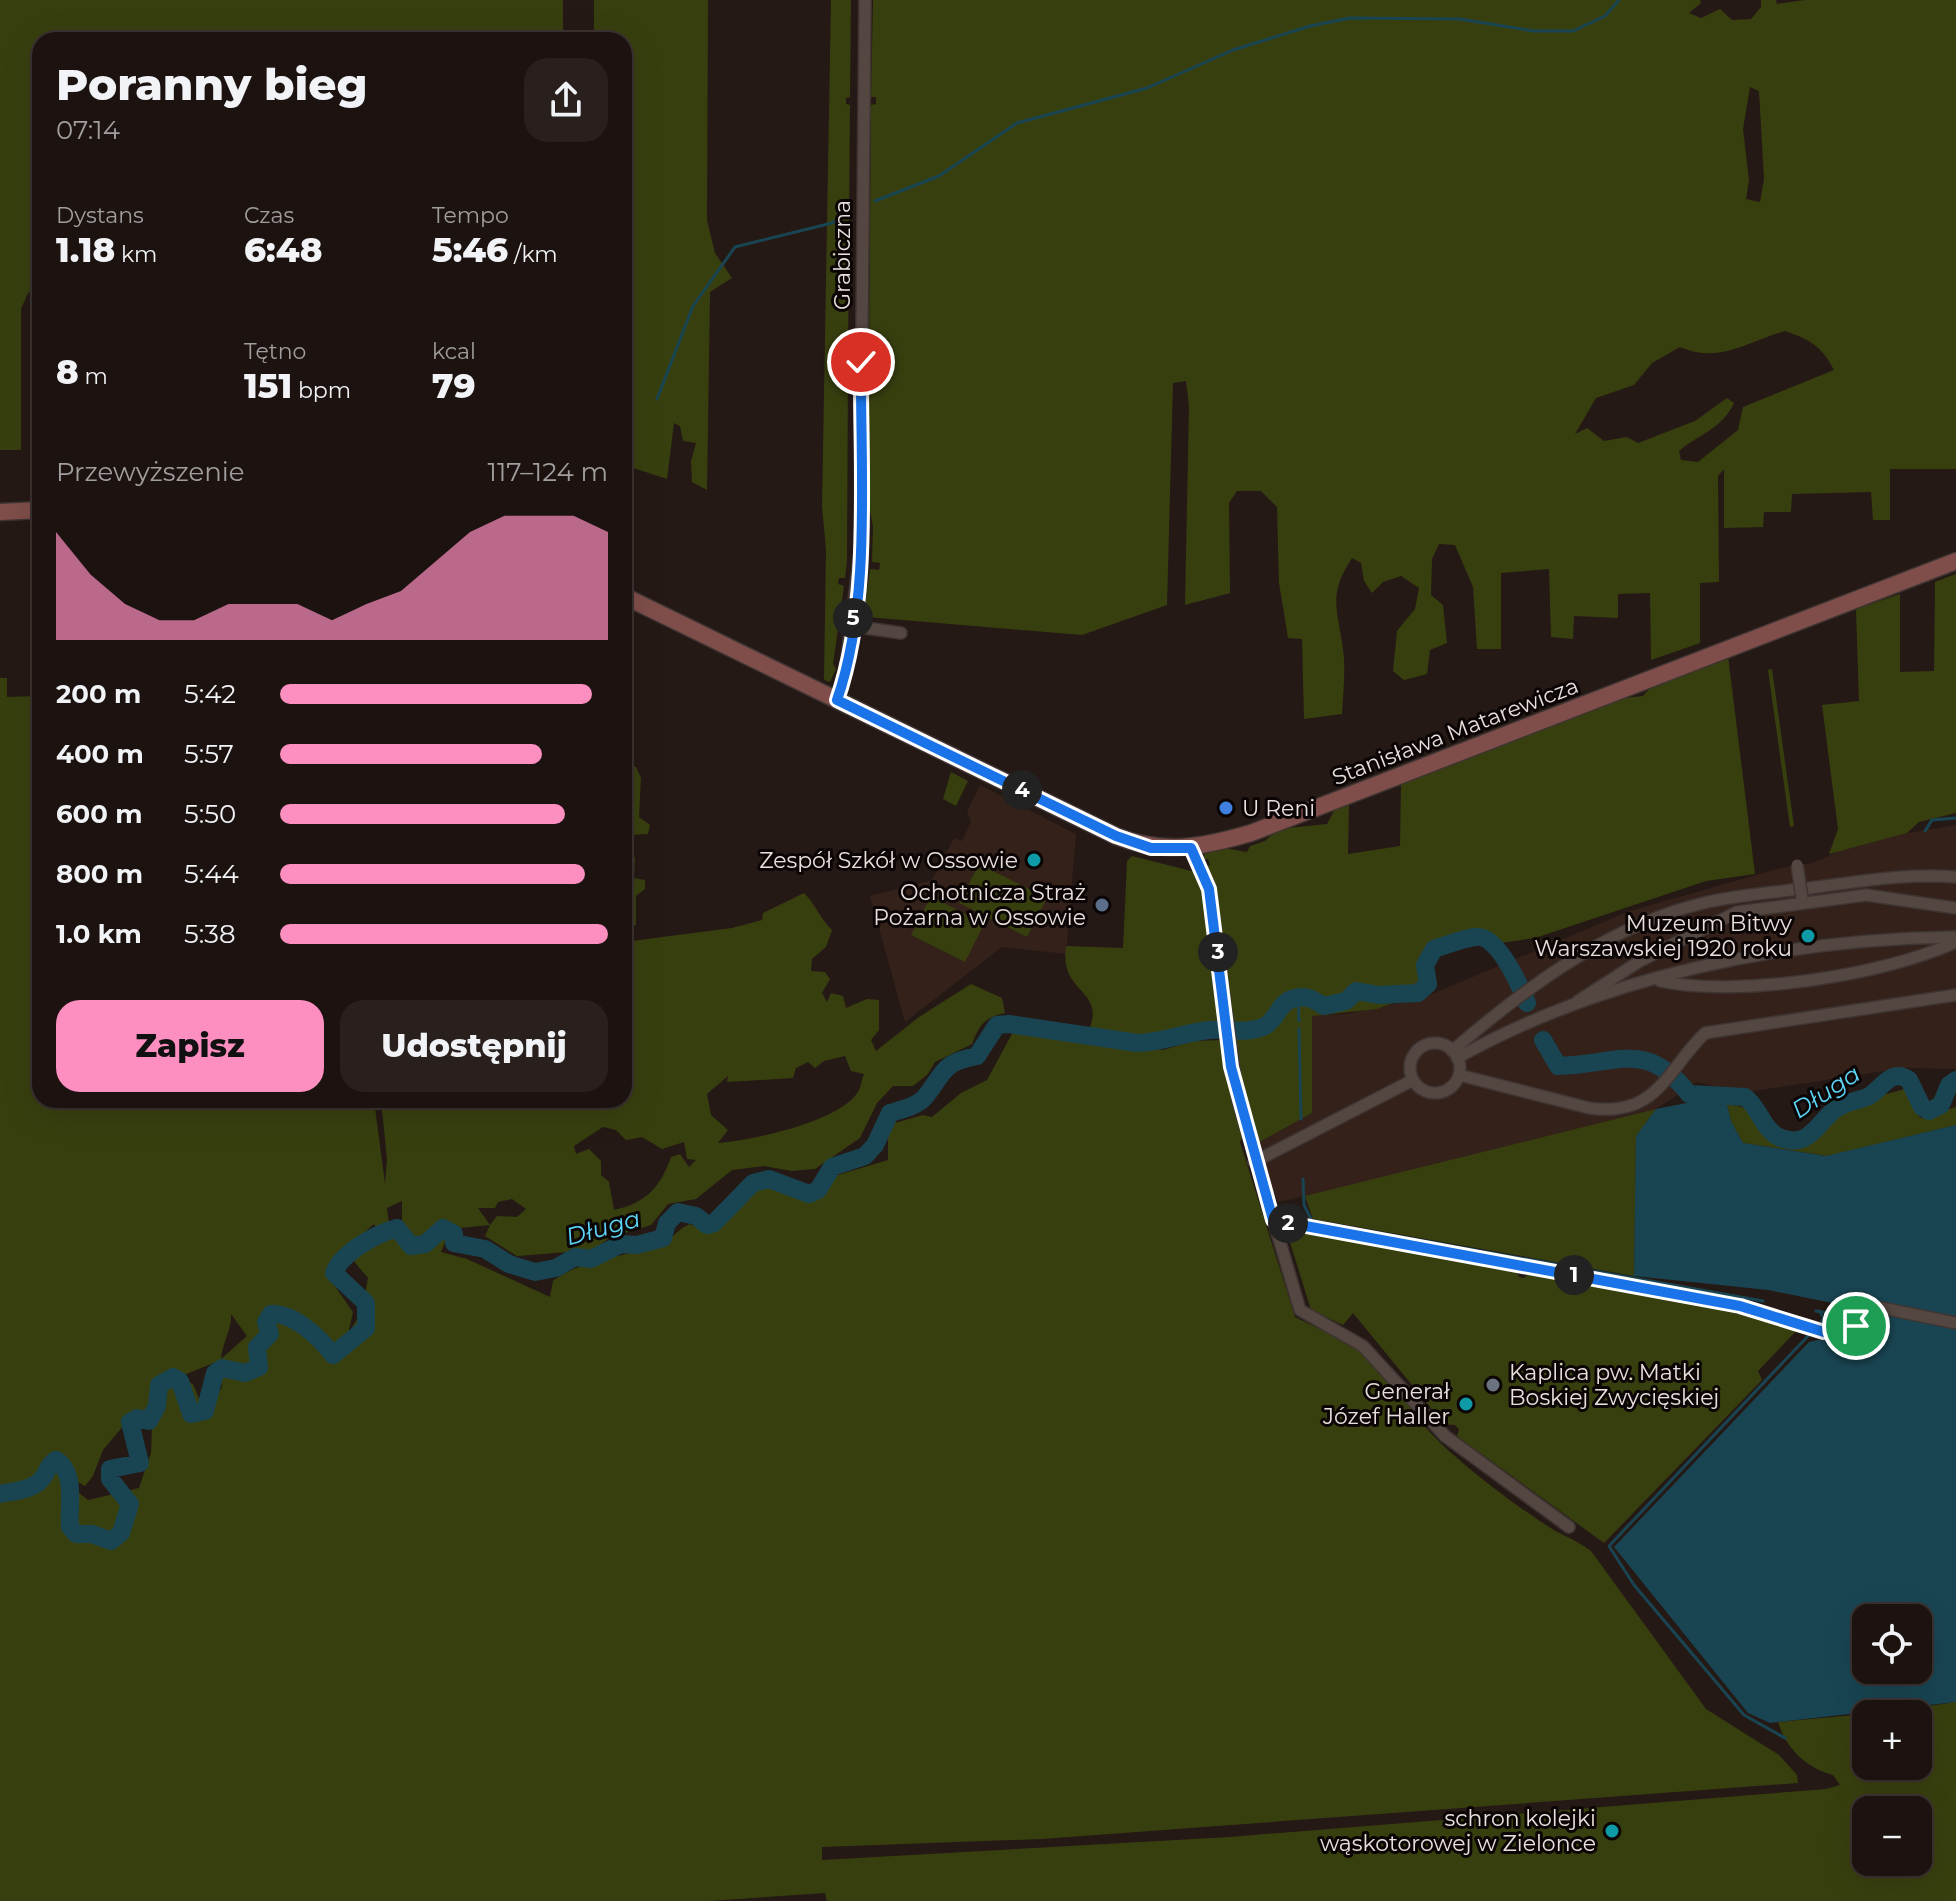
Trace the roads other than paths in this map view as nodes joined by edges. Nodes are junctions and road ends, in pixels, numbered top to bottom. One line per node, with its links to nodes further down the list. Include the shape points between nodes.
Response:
1 (865, 0): 6 (street, Grabiczna, via 860,543)
2 (32, 510): 3 (street)
3 (0, 512)
4 (1956, 561): 9 (street, Stanisława Matarewicza, via 1264,828)
5 (632, 600): 8 (street, Stanisława Matarewicza)
6 (852, 626): 7 (street); 8 (street, Grabiczna)
7 (901, 633)
8 (837, 700): 9 (street, Stanisława Matarewicza, via 1116,836 1151,848)
9 (1191, 848): 21 (street, via 1209,889 1228,1050)
10 (1796, 859): 12 (street, bridge)
11 (1956, 877): 18 (street, via 1892,877 1709,902 1633,929 1535,985)
12 (1803, 900): 13 (street, via 1866,895); 17 (street, via 1737,912 1640,961)
13 (1956, 908)
14 (1956, 939): 15 (street, via 1747,958); 15 (street, via 1929,955 1886,967 1741,987 1698,988)
15 (1656, 980): 17 (street)
16 (1956, 995): 19 (street, via 1717,1029 1705,1033 1646,1100 1599,1109)
17 (1568, 1008): 18 (street)
18 (1455, 1054): 19 (street); 20 (street, via 1436,1043 1421,1048 1411,1061)
19 (1459, 1075): 20 (street, via 1453,1086 1438,1093 1422,1090)
20 (1413, 1080): 21 (street)
21 (1254, 1162): 22 (street)
22 (1273, 1220): 23 (street, via 1740,1306 1824,1332 1856,1326 1882,1308); 24 (street, via 1304,1315 1363,1346 1445,1436)
23 (1956, 1323)
24 (1569, 1527)

